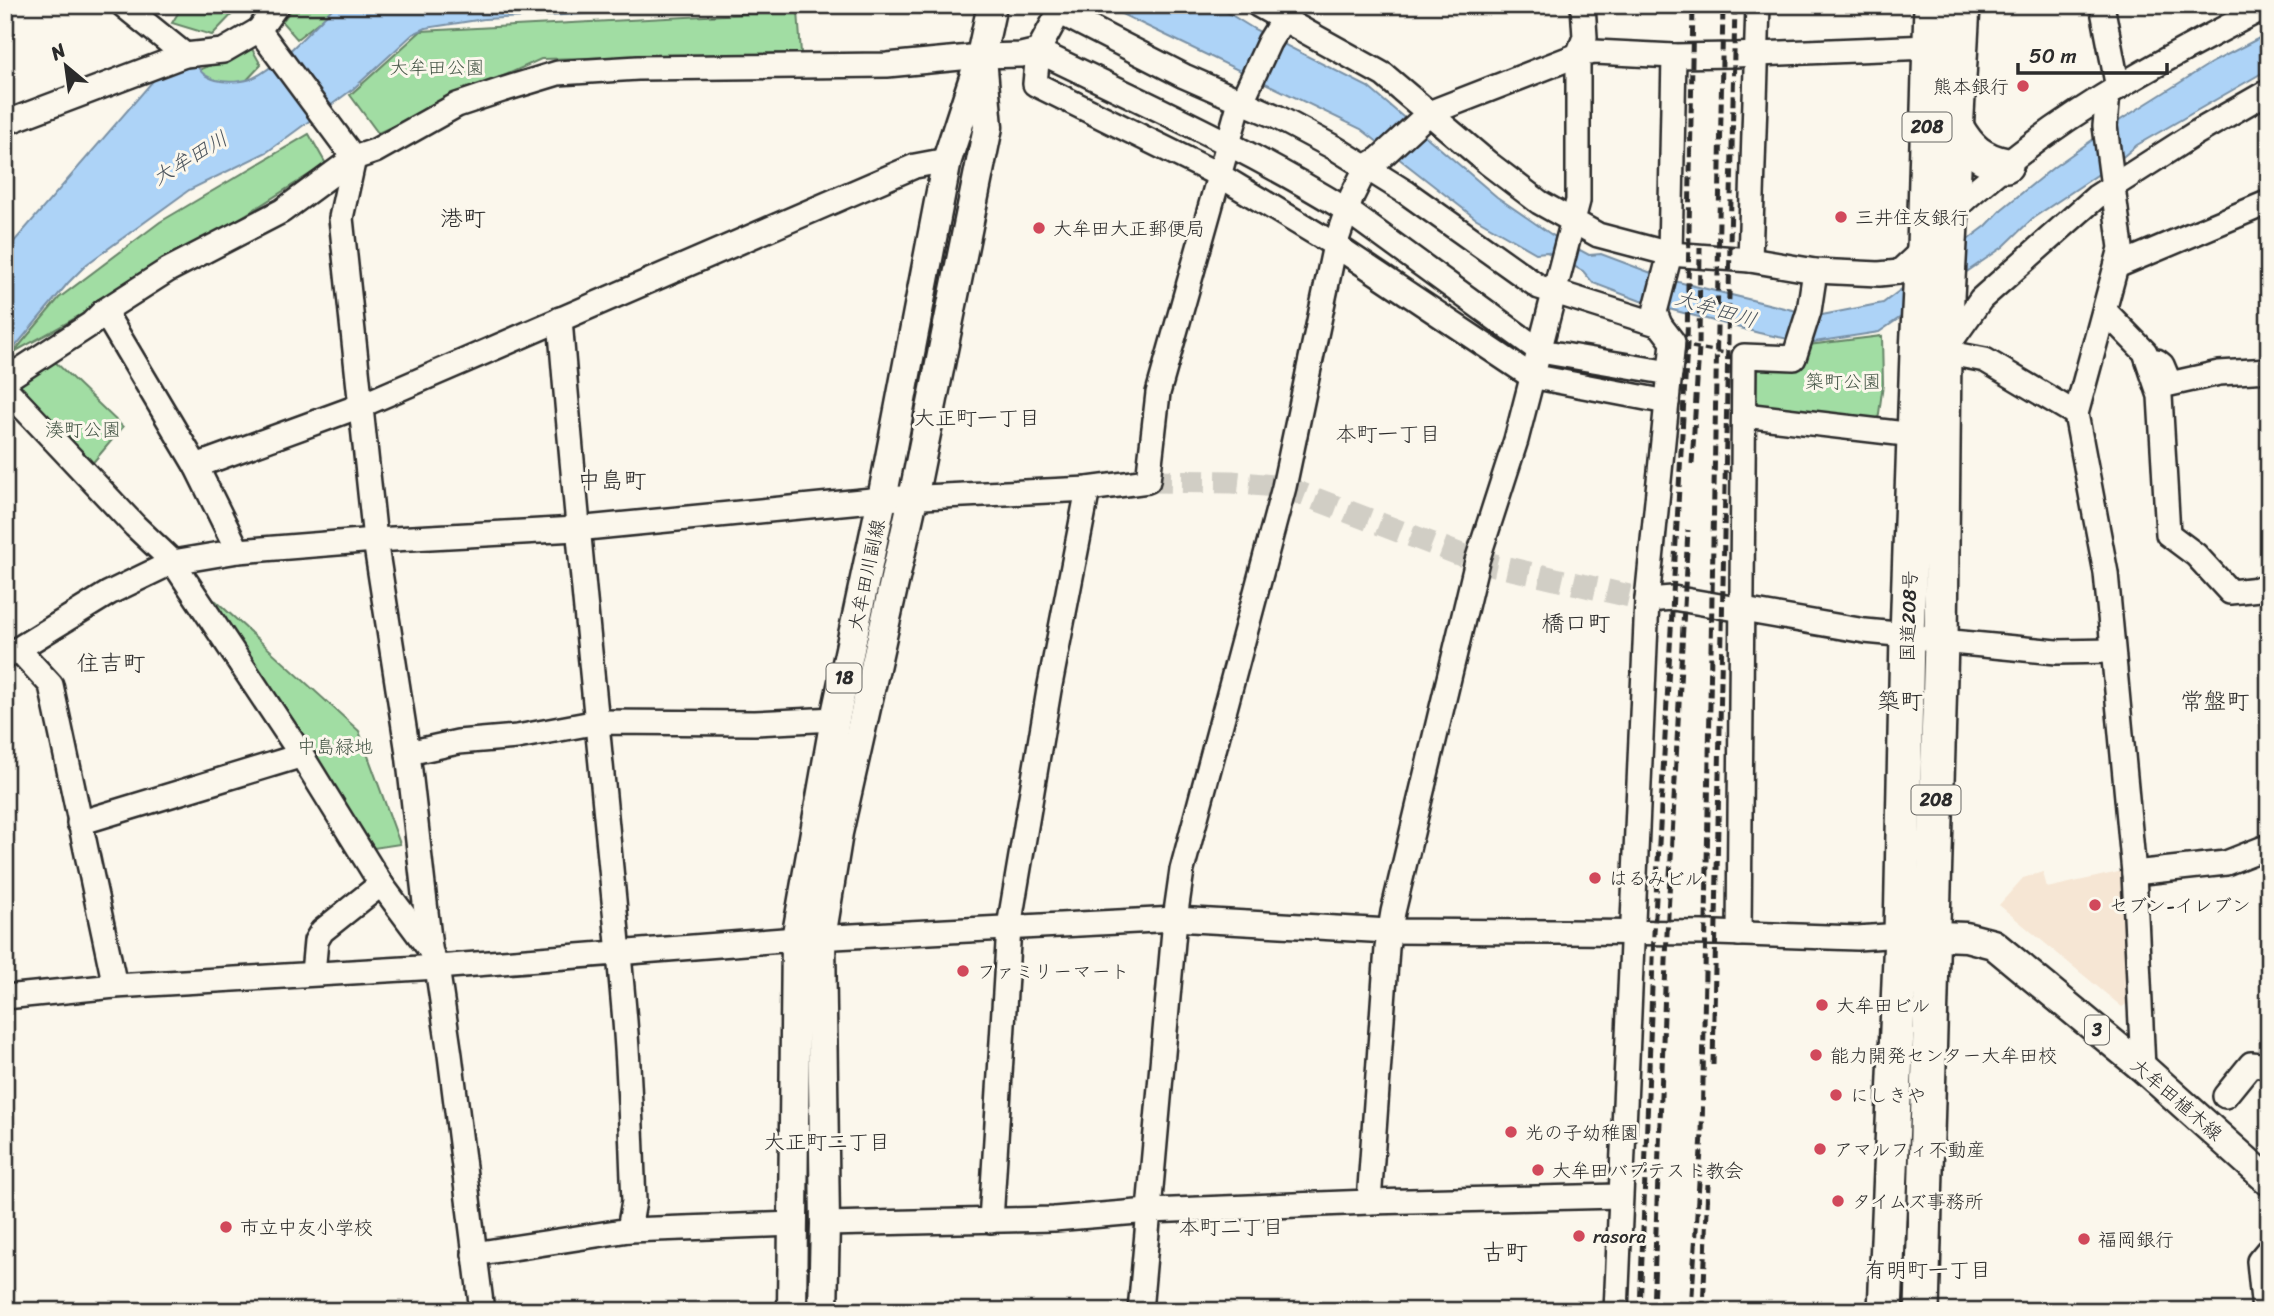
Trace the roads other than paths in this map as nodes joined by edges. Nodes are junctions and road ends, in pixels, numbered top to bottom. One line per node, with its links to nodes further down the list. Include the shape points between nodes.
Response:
1 (123, 5): 17 (street)
2 (277, 5): 13 (street)
3 (992, 5): 19 (main road, 大牟田川副線 / 18)
4 (1258, 5): 12 (street)
5 (1583, 5): 18 (street, via 1585,37)
6 (1758, 5): 16 (street)
7 (1931, 5): 14 (highway, 国道208号 / 208)
8 (1963, 5): 26 (highway, 国道208号 / 208)
9 (2102, 5): 21 (street)
10 (2269, 5): 21 (street)
11 (1061, 9): 15 (street); 23 (street, via 1184,76)
12 (1288, 13): 23 (street); 24 (street, via 1384,75)
13 (258, 30): 17 (street, via 223,51); 28 (street)
14 (1929, 47): 16 (street); 39 (highway, 国道208号 / 208)
15 (1038, 51): 19 (street); 27 (street); 32 (street, via 1035,84)
16 (1756, 54): 20 (street); 41 (street)
17 (185, 55): 25 (street)
18 (1578, 55): 20 (street); 24 (street); 37 (street, via 1578,201)
19 (981, 56): 28 (street, via 887,65 558,73 457,105 375,152); 29 (main road, 大牟田川副線 / 18); 64 (main road, 大牟田川副線 / 18, via 988,127)
20 (1674, 56): 40 (street)
21 (2113, 91): 31 (street, via 2059,124); 33 (street, via 2105,126)
22 (2269, 91): 33 (street)
23 (1244, 94): 27 (street); 30 (street, via 1278,117)
24 (1423, 119): 30 (street); 37 (street, via 1539,202)
25 (5, 123)
26 (1956, 128): 31 (highway, via 1981,157); 36 (highway, 国道208号 / 208)
27 (1229, 142): 32 (street); 35 (street)
28 (354, 158): 45 (street, via 282,211 168,270); 58 (street, via 341,218)
29 (947, 160): 47 (street, via 915,166); 65 (main road, 大牟田川副線 / 18)
30 (1373, 163): 35 (street); 44 (street, via 1539,286)
31 (2006, 165): 36 (street)
32 (1219, 175): 38 (street); 63 (street, via 1158,393 1148,481)
33 (2112, 179): 42 (street, via 2121,248); 50 (street, via 1980,299)
34 (2269, 202): 42 (street)
35 (1348, 211): 38 (street); 49 (street)
36 (1952, 212): 39 (highway, 国道208号 / 208)
37 (1569, 232): 40 (street, via 1598,234); 44 (street)
38 (1335, 245): 54 (street); 85 (street, via 1284,487 1182,870)
39 (1932, 254): 43 (street, via 1899,272); 50 (highway, 国道208号 / 208, via 1920,307); 50 (highway, 国道208号 / 208, via 1949,289)
40 (1668, 256): 41 (street); 48 (street)
41 (1750, 260): 43 (street)
42 (2117, 266): 46 (street)
43 (1815, 271): 60 (street, via 1809,311 1794,358 1744,356)
44 (1555, 288): 48 (street); 49 (street)
45 (104, 311): 55 (street); 62 (street)
46 (2105, 311): 51 (street); 59 (street)
47 (560, 319): 58 (street); 66 (street)
48 (1662, 327): 53 (street)
49 (1540, 351): 53 (street); 54 (street)
50 (1931, 352): 59 (street, via 1985,359); 61 (highway, 国道208号 / 208); 74 (highway, 国道208号 / 208)
51 (2145, 352): 52 (street, via 2162,365 2170,384 2219,373); 70 (street, via 2160,396 2168,534 2196,555 2230,592)
52 (2269, 370)
53 (1670, 373): 57 (street)
54 (1531, 376): 57 (street); 87 (street, via 1516,440 1477,561)
55 (5, 380)
56 (5, 388): 69 (street)
57 (1667, 402): 71 (street)
58 (360, 406): 62 (street); 67 (street)
59 (2077, 414): 75 (street, via 2106,573)
60 (1744, 415): 61 (street); 72 (street)
61 (1914, 435): 73 (highway, 国道208号 / 208)
62 (195, 466): 68 (street)
63 (1088, 489): 64 (street); 86 (street)
64 (913, 498): 65 (street); 91 (main road, 大牟田川副線 / 18, via 838,832)
65 (882, 499): 66 (street); 77 (main road, 大牟田川副線 / 18)
66 (576, 529): 67 (street); 78 (street)
67 (375, 540): 68 (street); 80 (street)
68 (238, 551): 69 (street)
69 (173, 562): 76 (street, via 109,593); 79 (street)
70 (2269, 587)
71 (1647, 600): 72 (street, via 1673,598); 88 (street)
72 (1744, 611): 73 (street); 89 (street)
73 (1907, 635): 74 (street); 90 (highway, 国道208号 / 208)
74 (1941, 641): 75 (street, via 2057,652); 90 (highway, 国道208号 / 208)
75 (2112, 651): 83 (street)
76 (12, 653): 81 (street, via 51,685)
77 (835, 719): 78 (street); 91 (main road, 大牟田川副線 / 18)
78 (598, 722): 80 (street); 92 (street)
79 (300, 753): 81 (street); 84 (street)
80 (408, 753): 93 (street)
81 (79, 823): 95 (street)
82 (2269, 846): 83 (street, via 2226,863)
83 (2134, 873): 98 (street)
84 (381, 884): 93 (street); 94 (street, via 322,931 316,941)
85 (1175, 919): 86 (street); 87 (street); 103 (street)
86 (1009, 927): 91 (street); 104 (street)
87 (1389, 931): 88 (street); 102 (street)
88 (1631, 932): 89 (street); 101 (street)
89 (1739, 934): 90 (street)
90 (1917, 935): 98 (main road, 大牟田植木線 / 3, via 1966,937 1993,944); 115 (highway, 国道208号 / 208); 116 (highway, 国道208号 / 208)
91 (809, 939): 92 (street); 105 (main road, 大牟田川副線 / 18); 106 (main road, 大牟田川副線 / 18)
92 (618, 951): 93 (street); 107 (street, via 634,1201)
93 (434, 958): 94 (street); 109 (street)
94 (313, 973): 95 (street)
95 (115, 986): 96 (street)
96 (5, 997)
97 (2269, 1066): 99 (street, via 2251,1064)
98 (2143, 1068): 100 (main road, 大牟田植木線 / 3)
99 (2225, 1096)
100 (2269, 1181)
101 (1619, 1196): 102 (street); 114 (street)
102 (1369, 1202): 103 (street)
103 (1149, 1211): 104 (street); 113 (street)
104 (991, 1221): 106 (street)
105 (794, 1224): 107 (street); 111 (main road, 大牟田川副線 / 18)
106 (825, 1224): 112 (main road, 大牟田川副線 / 18)
107 (629, 1230): 109 (street)
108 (2269, 1249): 117 (street, via 2259,1261)
109 (474, 1254): 110 (street)
110 (482, 1311)
111 (792, 1311)
112 (823, 1311)
113 (1140, 1311)
114 (1616, 1311)
115 (1885, 1311)
116 (1922, 1311)
117 (2264, 1311)

